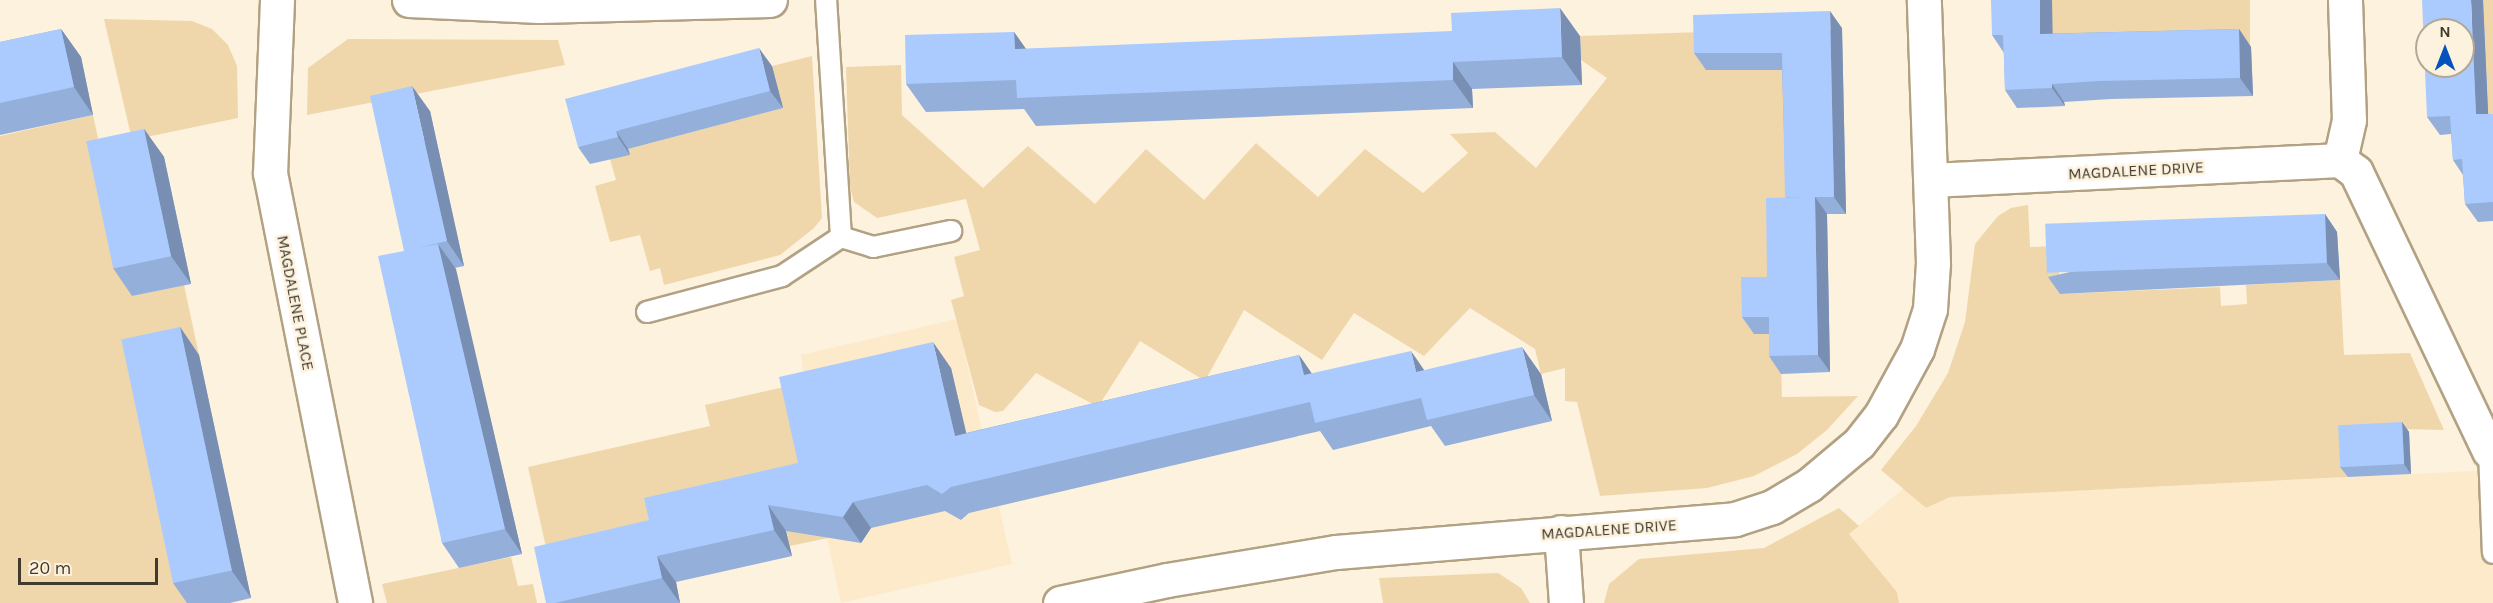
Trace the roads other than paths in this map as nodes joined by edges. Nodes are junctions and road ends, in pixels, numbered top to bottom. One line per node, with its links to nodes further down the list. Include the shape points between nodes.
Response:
1 (277, 0): 15 (street, MAGDALENE PLACE, via 270,173)
2 (409, 0): 3 (street, via 539,6)
3 (770, 0)
4 (826, 0): 10 (lane)
5 (1924, 0): 8 (street, MAGDALENE DRIVE)
6 (2345, 0): 7 (street, via 2349,120)
7 (2340, 160): 8 (street, MAGDALENE DRIVE); 12 (street, via 2356,172)
8 (1932, 180): 13 (street, MAGDALENE DRIVE, via 1933,287 1928,318 1894,394 1859,443 1809,485 1772,507 1735,519)
9 (951, 231): 10 (lane, via 873,247)
10 (841, 237): 11 (lane, via 782,276)
11 (647, 312)
12 (2489, 451): 14 (lane)
13 (1561, 532): 16 (street, MAGDALENE DRIVE, via 1317,554); 17 (street)
14 (2493, 554)
15 (355, 603)
16 (1060, 603)
17 (1566, 603)

